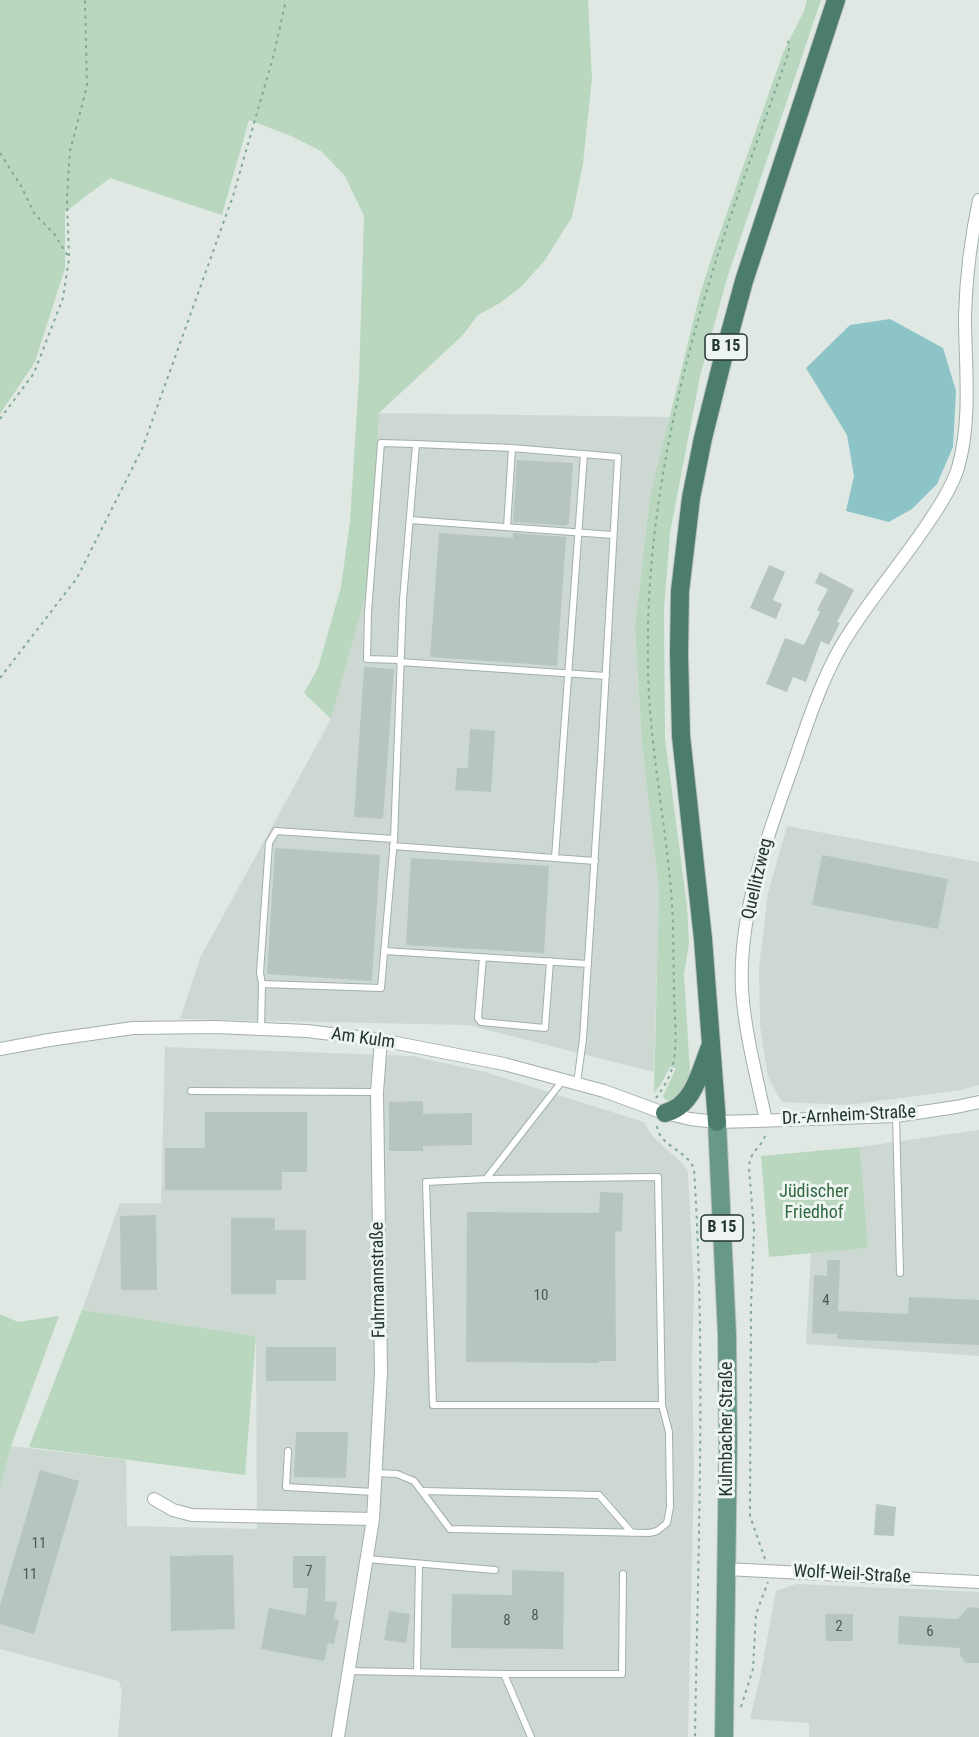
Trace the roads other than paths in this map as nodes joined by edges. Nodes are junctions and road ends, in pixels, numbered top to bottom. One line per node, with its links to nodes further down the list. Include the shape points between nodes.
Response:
1 (836, 0): 22 (highway, B 15, via 744,281 722,362 691,498 681,579 681,736)
2 (979, 200): 32 (street, Quellitzweg, via 969,248 965,315 967,407 957,470 910,551 840,649 812,710 769,832 751,901 742,990)
3 (416, 444): 4 (lane); 6 (lane); 10 (lane, via 381,443 368,612 367,659)
4 (512, 448): 5 (lane); 7 (lane)
5 (584, 454): 8 (lane); 9 (lane, via 618,457)
6 (410, 520): 7 (lane); 10 (lane)
7 (507, 527): 8 (lane)
8 (578, 533): 9 (lane); 11 (lane)
9 (613, 535): 12 (lane)
10 (401, 661): 11 (lane); 13 (lane)
11 (569, 674): 12 (lane); 14 (lane)
12 (606, 676): 15 (lane)
13 (393, 842): 14 (lane); 16 (lane); 20 (lane, via 276,831 269,843)
14 (555, 858): 15 (lane)
15 (595, 861): 19 (lane)
16 (384, 951): 17 (lane); 20 (lane, via 381,988)
17 (483, 957): 18 (lane); 18 (lane, via 478,1018 481,1022 545,1028)
18 (550, 961): 19 (lane)
19 (588, 964): 26 (lane)
20 (262, 984): 21 (lane)
21 (261, 1029): 23 (street, Am Kulm, via 307,1030); 24 (street, Am Kulm, via 133,1028)
22 (712, 1039): 30 (highway, via 690,1095 680,1106); 33 (highway, B 15)
23 (381, 1040): 25 (street, Am Kulm); 28 (street, Fuhrmannstraße)
24 (0, 1049)
25 (564, 1079): 26 (street, Am Kulm); 34 (lane)
26 (577, 1083): 30 (street, Am Kulm)
27 (191, 1091): 28 (lane)
28 (377, 1092): 38 (street, Fuhrmannstraße, via 381,1373)
29 (979, 1102): 31 (street, Dr.-Arnheim-Straße)
30 (663, 1112): 33 (street, Am Kulm)
31 (896, 1116): 32 (street, Dr.-Arnheim-Straße); 35 (lane)
32 (766, 1121): 33 (street, Dr.-Arnheim-Straße)
33 (717, 1122): 46 (main road, Kulmbacher Straße / B 15, via 727,1346)
34 (486, 1179): 36 (lane, via 658,1177); 36 (lane, via 426,1182 433,1405)
35 (900, 1273)
36 (662, 1405): 43 (lane, via 669,1432 669,1515 657,1531)
37 (288, 1451): 40 (lane, via 286,1487)
38 (375, 1473): 39 (lane, via 397,1474 414,1481); 40 (street, Fuhrmannstraße)
39 (423, 1491): 43 (lane, via 599,1495); 43 (lane, via 450,1529)
40 (374, 1492): 42 (street, Fuhrmannstraße)
41 (154, 1499): 42 (street, via 192,1515)
42 (373, 1520): 44 (street, Fuhrmannstraße)
43 (632, 1533)
44 (367, 1559): 45 (lane); 50 (street, Fuhrmannstraße)
45 (419, 1564): 47 (lane); 51 (lane)
46 (726, 1569): 49 (street, Wolf-Weil-Straße); 55 (main road, Kulmbacher Straße / B 15)
47 (495, 1570)
48 (623, 1574): 52 (lane, via 622,1674)
49 (979, 1582)
50 (348, 1671): 51 (lane); 53 (street, Fuhrmannstraße)
51 (417, 1672): 52 (lane)
52 (504, 1674): 54 (lane)
53 (338, 1737)
54 (531, 1737)
55 (724, 1737)

